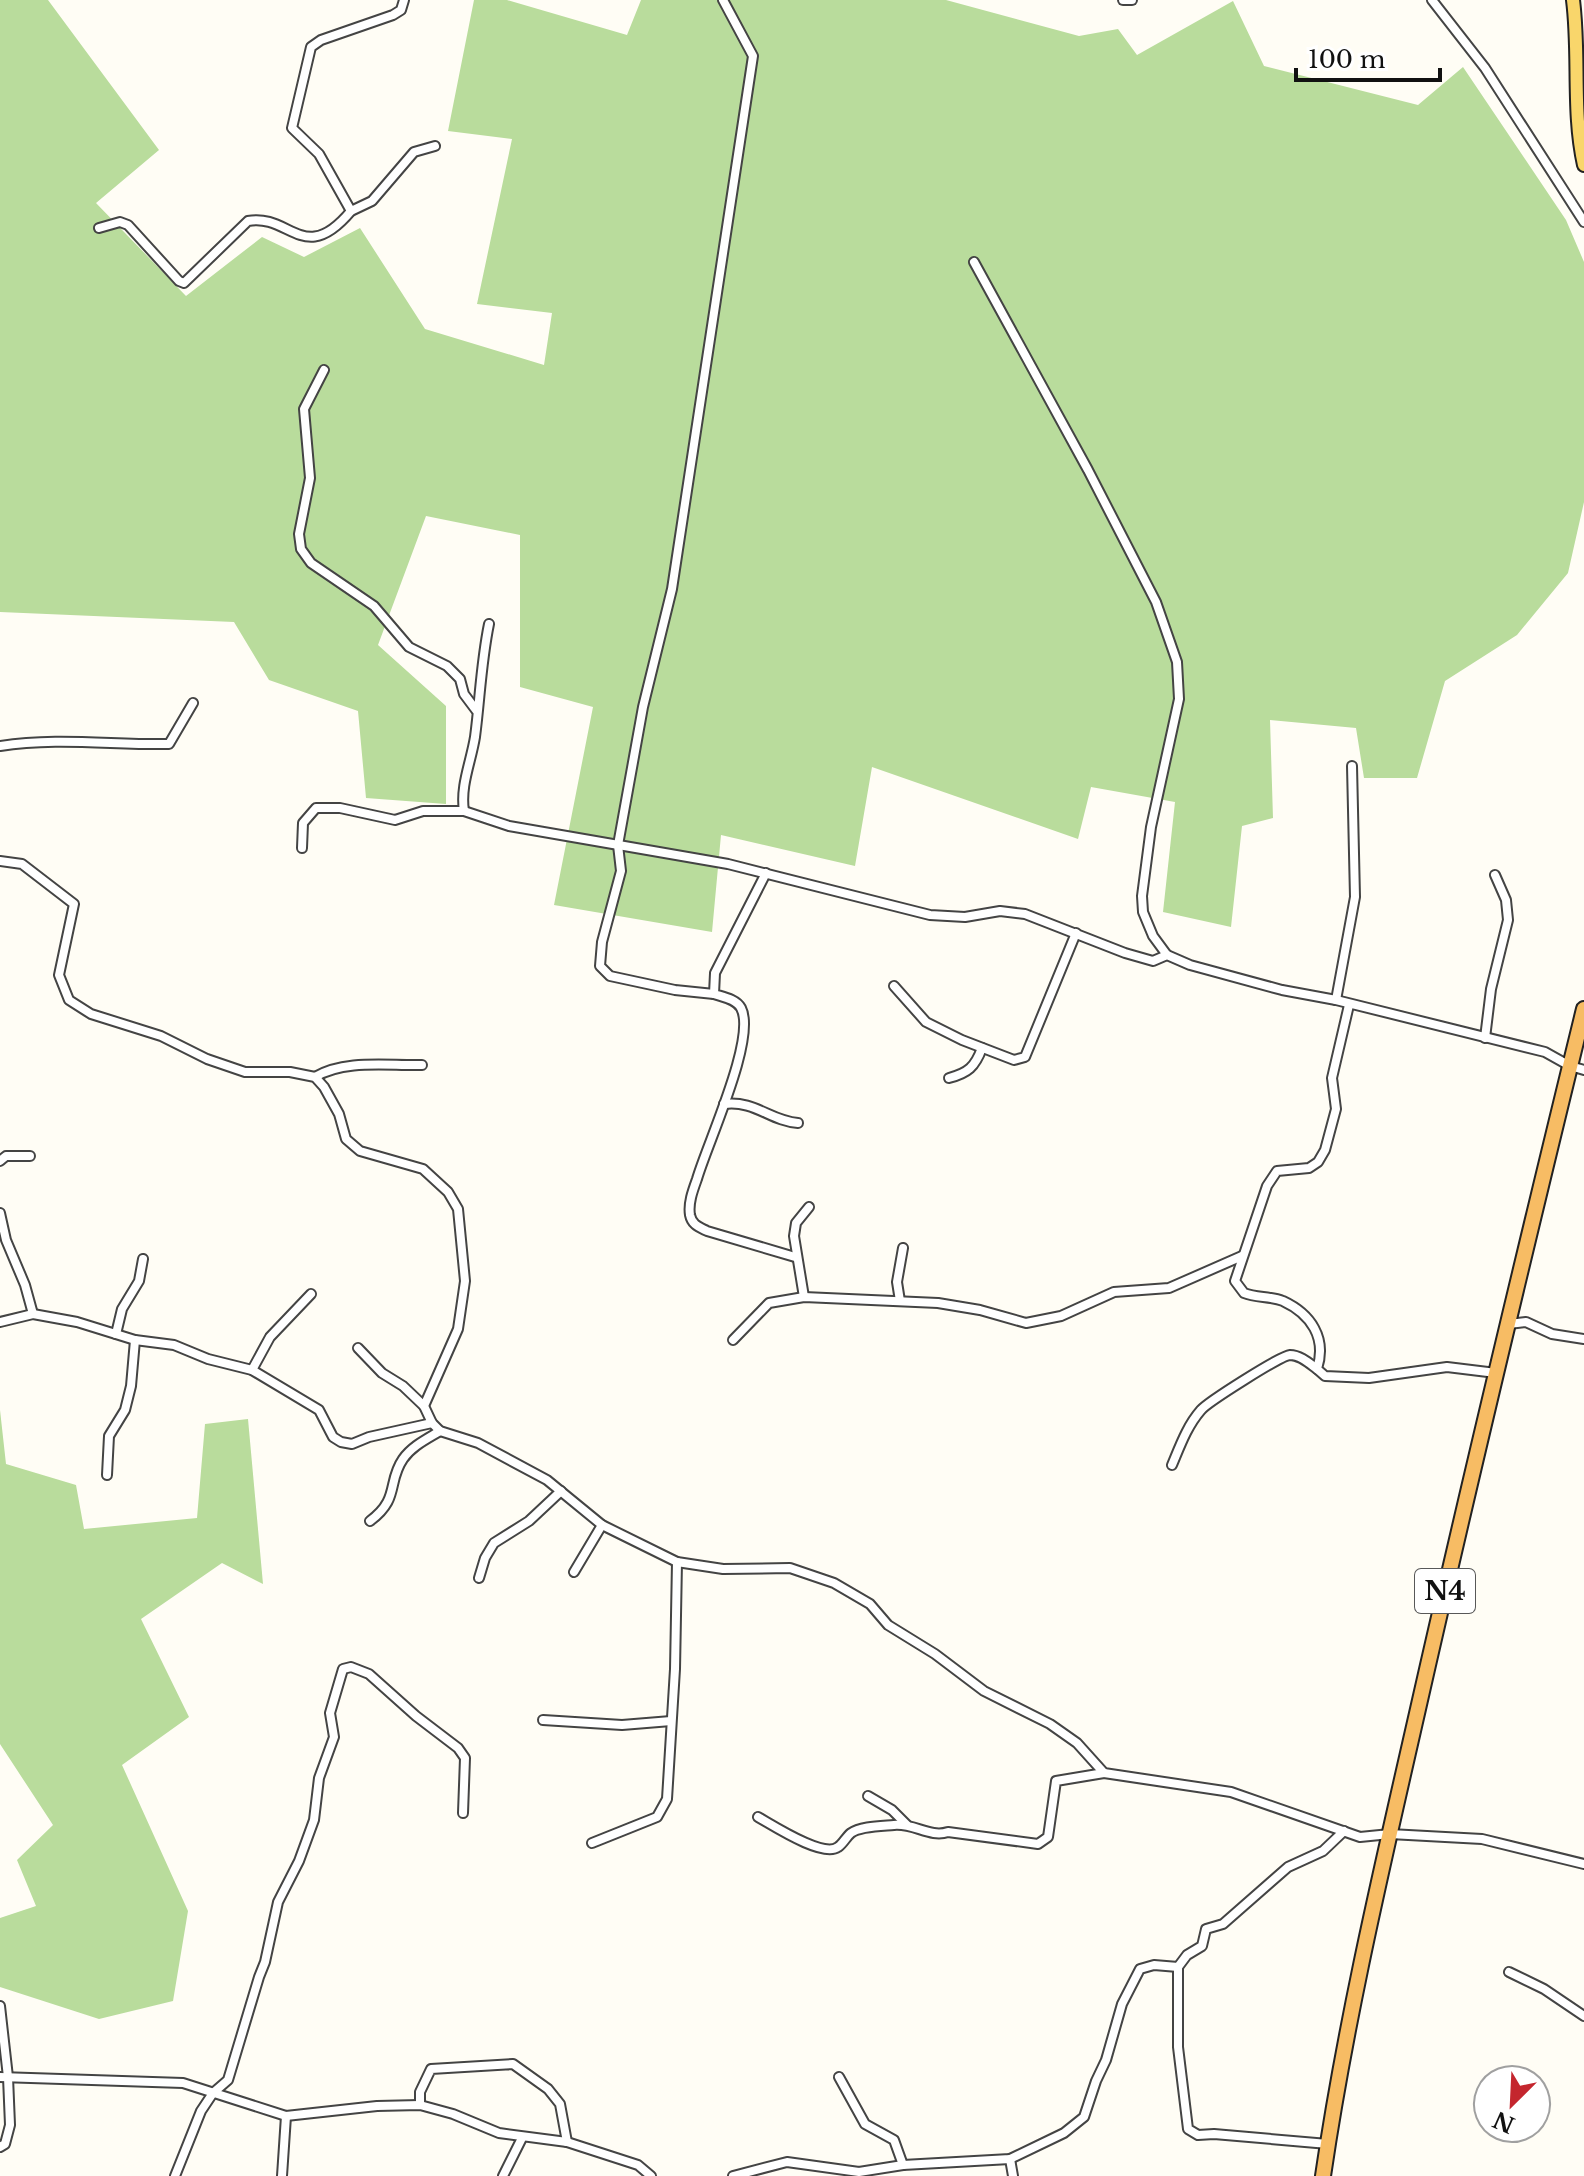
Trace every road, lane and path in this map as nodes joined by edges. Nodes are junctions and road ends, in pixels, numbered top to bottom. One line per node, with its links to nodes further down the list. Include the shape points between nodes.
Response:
1 (404, 0): 9 (street, via 393,15 315,42 306,59 292,128 319,154)
2 (723, 0): 20 (street, via 753,56 672,589 643,707)
3 (1123, 0): 4 (street)
4 (1132, 0)
5 (1432, 0): 10 (street, via 1485,68)
6 (1573, 0): 8 (main road)
7 (435, 146): 9 (street, via 414,152 372,201)
8 (1584, 165)
9 (351, 211): 11 (street, via 339,226 312,237 267,221 248,221 184,283 128,225)
10 (1584, 222)
11 (99, 228)
12 (974, 262): 26 (street, via 1156,602 1177,662 1179,699 1142,896 1153,936)
13 (324, 370): 16 (street, via 304,409 310,478 301,549 311,563 374,606 409,647 447,666)
14 (489, 624): 16 (street)
15 (193, 703): 17 (street, via 169,744 37,740)
16 (476, 710): 19 (street)
17 (0, 746)
18 (1352, 766): 29 (street, via 1355,897)
19 (464, 811): 20 (street, via 509,826); 21 (street, via 423,811 395,820 316,808 303,823)
20 (618, 845): 23 (street); 28 (street, via 621,871 600,966 610,976)
21 (302, 848)
22 (0, 861): 36 (street, via 22,864 74,904 59,975 69,1000 91,1014 161,1036 245,1072)
23 (766, 873): 25 (street, via 930,915 1025,914); 28 (street, via 715,973)
24 (1495, 875): 32 (street, via 1508,920)
25 (1076, 933): 26 (street, via 1153,961); 33 (street, via 1025,1057 1014,1060)
26 (1167, 955): 29 (street, via 1282,990)
27 (894, 986): 33 (street, via 926,1022)
28 (714, 994): 38 (street, via 735,1001 744,1022 745,1038)
29 (1336, 1000): 30 (street)
30 (1349, 1005): 32 (street); 45 (street, via 1332,1078 1336,1109 1325,1150 1309,1168 1277,1171)
31 (1584, 1009): 35 (highway, N4)
32 (1485, 1038): 35 (street, via 1545,1052)
33 (982, 1048): 37 (street, via 976,1066)
34 (422, 1065): 36 (street, via 344,1066)
35 (1577, 1068): 53 (highway, N4)
36 (315, 1077): 62 (street, via 339,1114 346,1139 369,1154 423,1169 458,1209 465,1281 458,1329)
37 (949, 1078)
38 (724, 1104): 39 (street, via 739,1102); 46 (street, via 690,1200 690,1216 707,1231)
39 (798, 1123)
40 (30, 1156): 41 (street)
41 (0, 1161)
42 (809, 1207): 46 (street, via 796,1223)
43 (0, 1213): 51 (street)
44 (903, 1248): 50 (street, via 897,1282)
45 (1243, 1256): 50 (street, via 1169,1288 1114,1292 1061,1316 1026,1323 980,1310); 59 (street, via 1236,1275 1239,1289 1282,1301 1311,1320 1321,1357)
46 (795, 1257): 49 (street)
47 (143, 1259): 54 (street)
48 (311, 1294): 60 (street, via 270,1337)
49 (804, 1297): 50 (street); 57 (street, via 769,1303)
50 (900, 1301)
51 (33, 1314): 52 (street); 54 (street)
52 (0, 1322)
53 (1509, 1324): 55 (street, via 1526,1322 1552,1334); 61 (highway, N4)
54 (116, 1334): 56 (street)
55 (1584, 1339)
56 (135, 1340): 60 (street, via 174,1345); 66 (street, via 125,1410 109,1436)
57 (733, 1340)
58 (358, 1348): 62 (street)
59 (1317, 1369): 61 (street, via 1325,1376 1369,1378 1447,1367); 65 (street, via 1288,1355 1203,1407)
60 (252, 1370): 63 (street, via 319,1410 341,1442 352,1444)
61 (1496, 1373): 81 (highway, N4)
62 (424, 1406): 63 (street)
63 (432, 1423): 64 (street)
64 (440, 1431): 67 (street, via 478,1443); 68 (street, via 404,1457 391,1496)
65 (1172, 1465)
66 (107, 1475)
67 (561, 1491): 69 (street); 72 (street, via 529,1521 494,1543)
68 (370, 1521)
69 (602, 1525): 70 (street); 71 (street)
70 (677, 1562): 74 (street); 75 (street, via 723,1569 790,1568 834,1583 984,1691 1050,1724 1077,1743)
71 (574, 1572)
72 (479, 1578)
73 (543, 1720): 74 (street, via 622,1725)
74 (671, 1721): 82 (street, via 667,1799 657,1817)
75 (1104, 1773): 79 (street, via 1056,1781 1048,1837 1038,1844 939,1835); 80 (street, via 1231,1792)
76 (868, 1796): 79 (street)
77 (463, 1813): 90 (street, via 465,1758 458,1748 369,1674 343,1669 330,1713 334,1737 319,1778 314,1820 278,1902 228,2080)
78 (758, 1817): 79 (street, via 829,1850 856,1830)
79 (908, 1825)
80 (1344, 1831): 81 (street, via 1360,1837); 84 (street, via 1323,1851 1288,1867 1223,1924 1206,1929 1202,1946)
81 (1390, 1834): 83 (street, via 1482,1839); 95 (highway, N4)
82 (592, 1843)
83 (1584, 1864)
84 (1178, 1967): 95 (street, via 1178,2047 1188,2129 1198,2135); 97 (street, via 1140,1969 1122,2004 1084,2117 1064,2133)
85 (1509, 1972): 87 (street)
86 (0, 2006): 88 (street)
87 (1584, 2016)
88 (4, 2077): 90 (street, via 183,2083); 96 (street, via 10,2125)
89 (839, 2077): 98 (street, via 865,2124 894,2140)
90 (213, 2093): 92 (street); 99 (street)
91 (420, 2105): 92 (street); 93 (street); 94 (street, via 431,2069 513,2064 560,2104)
92 (286, 2116): 100 (street)
93 (522, 2138): 94 (street); 101 (street)
94 (567, 2142): 102 (street, via 638,2165)
95 (1328, 2144): 105 (highway, N4)
96 (0, 2147)
97 (1010, 2159): 98 (street); 104 (street)
98 (903, 2165): 103 (street, via 859,2172 787,2162)
99 (175, 2176)
100 (282, 2176)
101 (503, 2176)
102 (651, 2176)
103 (733, 2176)
104 (1013, 2176)
105 (1323, 2176)

